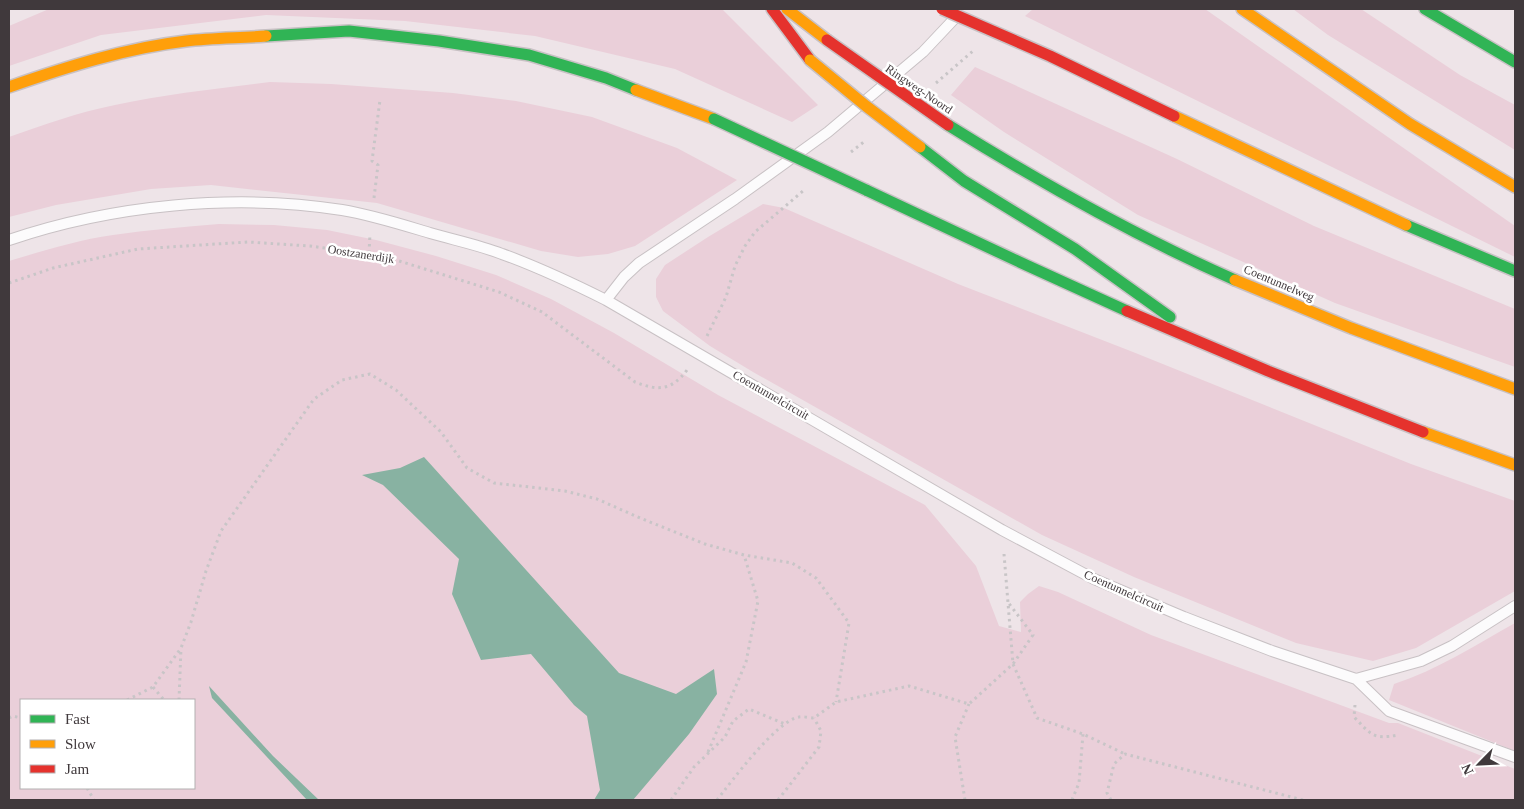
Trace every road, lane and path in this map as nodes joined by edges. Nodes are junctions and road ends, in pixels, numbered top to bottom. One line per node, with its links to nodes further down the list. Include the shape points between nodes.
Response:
1 (772, 9): 17 (highway, bridge, via 810,60 866,106 964,181 1075,249)
2 (787, 9): 11 (highway, Ringweg-Noord, bridge, via 948,125)
3 (942, 9): 14 (highway, bridge, via 1050,56 1410,226)
4 (963, 9): 16 (lane, via 923,52 828,132 639,263)
5 (1242, 9): 12 (highway, via 1394,113)
6 (1425, 9): 7 (highway)
7 (1515, 62)
8 (9, 87): 17 (highway, bridge, via 120,53 186,42 350,31 529,55 606,78 714,119 1062,282)
9 (380, 100): 10 (path)
10 (372, 161)
11 (1042, 182): 19 (highway, Coentunnelweg, via 1127,228 1253,288)
12 (1515, 187)
13 (9, 240): 16 (lane, via 63,224 147,208 206,203 287,204 371,216 501,253)
14 (1515, 271)
15 (9, 283): 18 (path, Oostzanerdijk, via 53,268 138,249 248,242 310,246 383,256 499,292 542,312 634,382 651,388 675,383)
16 (606, 300): 18 (lane, Coentunnelcircuit)
17 (1214, 349): 20 (highway, via 1422,432)
18 (698, 352): 21 (lane, Coentunnelcircuit)
19 (1515, 389)
20 (1515, 465)
21 (1002, 530): 23 (path); 27 (lane, Coentunnelcircuit, via 1094,579 1184,617)
22 (744, 555): 25 (path, via 705,544 597,499 566,491 494,482 467,468 441,432 396,390 370,374 342,380 314,399 221,531); 32 (path, via 792,563 816,578 849,622); 37 (path, via 758,601 746,662)
23 (1007, 601): 26 (path); 26 (path, via 1033,635)
24 (1515, 606): 27 (lane, via 1452,646 1421,661)
25 (181, 648): 28 (path); 31 (path)
26 (1013, 664): 33 (path); 36 (path, via 1037,718)
27 (1356, 679): 39 (lane, Coentunnelcircuit, via 1388,711)
28 (153, 687): 29 (path); 30 (path)
29 (129, 699)
30 (163, 699)
31 (179, 699)
32 (836, 702): 33 (path, via 909,686); 34 (path)
33 (969, 704): 45 (path, via 955,737)
34 (814, 718): 35 (path, via 798,717); 44 (path, via 821,731 819,746)
35 (785, 724): 37 (path, via 749,709 733,721 725,737); 43 (path, via 757,750)
36 (1083, 734): 38 (path); 46 (path, via 1079,783)
37 (708, 752): 42 (path)
38 (1125, 754): 47 (path, via 1114,764 1107,793); 48 (path)
39 (1515, 757)
40 (88, 789): 41 (path)
41 (94, 800)
42 (670, 800)
43 (717, 800)
44 (778, 800)
45 (965, 800)
46 (1072, 800)
47 (1111, 800)
48 (1304, 800)

